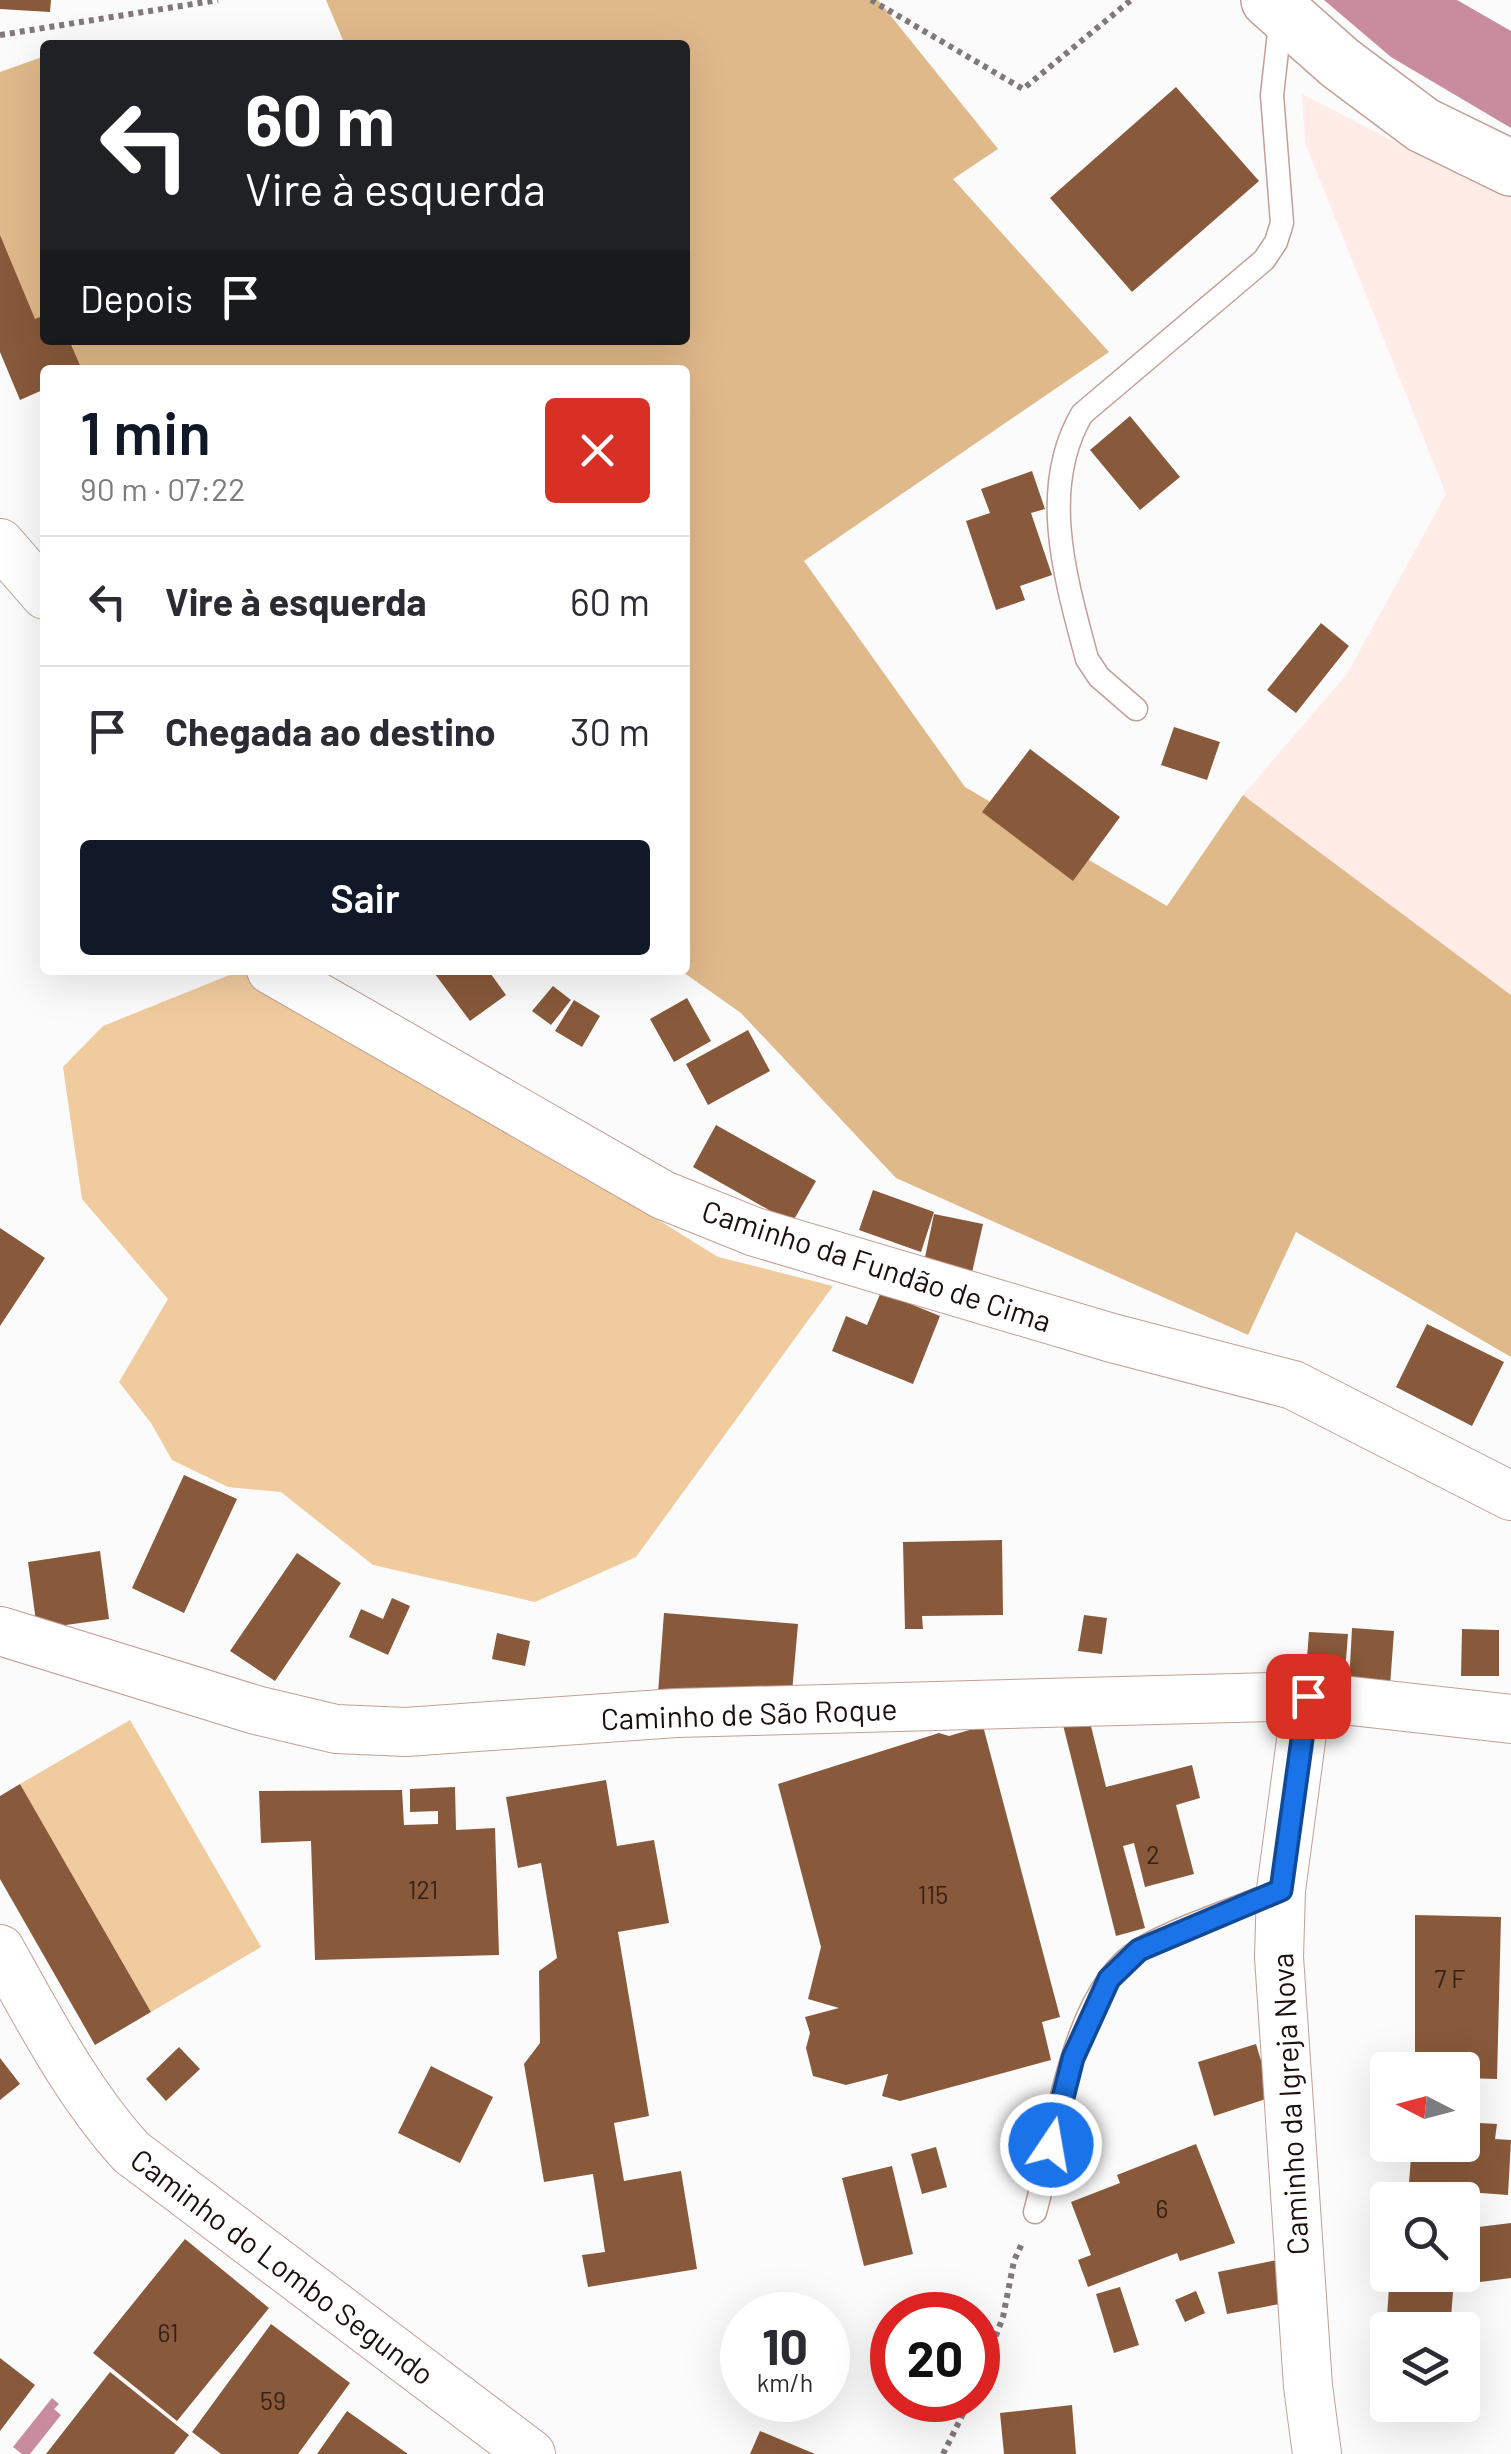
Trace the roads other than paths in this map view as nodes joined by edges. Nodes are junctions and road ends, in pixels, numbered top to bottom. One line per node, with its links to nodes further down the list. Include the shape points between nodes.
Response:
1 (1276, 6): 2 (main road, via 1423,125); 5 (lane, via 1272,95 1282,223 1276,242 1264,260 1082,414 1059,473 1056,512 1087,659)
2 (1511, 168)
3 (0, 543): 4 (street)
4 (40, 589)
5 (1136, 709)
6 (280, 975): 7 (street, Caminho da Fundão de Cima, via 663,1195 754,1232 1293,1385)
7 (1511, 1496)
8 (0, 1631): 9 (street, Caminho de São Roque, via 336,1729 406,1732 676,1712)
9 (1308, 1696): 10 (street, Caminho de São Roque); 11 (street, Caminho da Igreja Nova)
10 (1511, 1718)
11 (1281, 1890): 13 (lane, via 1139,1950 1109,1979 1073,2058); 15 (street, Caminho da Igreja Nova, via 1286,2096)
12 (0, 1949): 14 (street, Caminho do Lombo Segundo, via 72,2076 130,2152)
13 (1035, 2212)
14 (531, 2454)
15 (1317, 2454)

